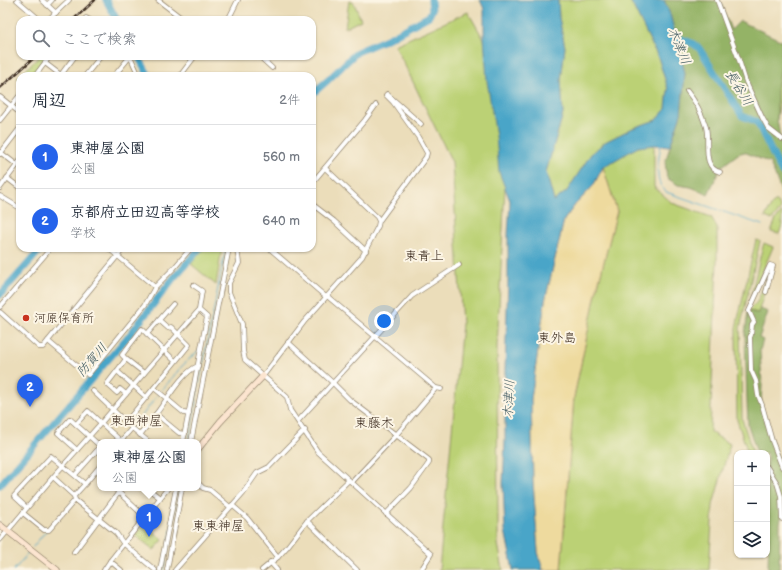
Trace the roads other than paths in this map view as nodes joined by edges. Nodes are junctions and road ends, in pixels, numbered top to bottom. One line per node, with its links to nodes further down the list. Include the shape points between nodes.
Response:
1 (17, 0): 10 (street)
2 (42, 0): 8 (street)
3 (52, 0): 8 (street)
4 (69, 0): 9 (street)
5 (158, 0): 12 (street)
6 (238, 0): 13 (street)
7 (717, 0): 38 (street, via 746,82 762,118 768,128)
8 (48, 5): 9 (street)
9 (56, 13): 11 (street)
10 (35, 16)
11 (53, 16)
12 (179, 16)
13 (230, 16)
14 (72, 60): 24 (street)
15 (98, 60): 25 (street)
16 (127, 60): 26 (street)
17 (132, 60): 27 (street)
18 (192, 60): 28 (street)
19 (263, 60): 21 (street)
20 (45, 62): 22 (street); 23 (street)
21 (272, 68)
22 (38, 72)
23 (56, 72)
24 (64, 72)
25 (88, 72)
26 (117, 72)
27 (137, 72)
28 (183, 72)
29 (687, 91): 43 (street, via 707,129 709,164 715,171)
30 (0, 97): 33 (street)
31 (16, 100): 33 (street)
32 (376, 105): 42 (street)
33 (11, 106): 34 (street); 35 (street)
34 (16, 110)
35 (0, 120)
36 (421, 124): 51 (street, via 386,95 427,153)
37 (16, 133): 39 (street)
38 (782, 139)
39 (0, 153): 40 (street)
40 (16, 161)
41 (16, 167): 44 (street)
42 (325, 168): 45 (street); 51 (street)
43 (720, 172)
44 (7, 178): 46 (street); 47 (street)
45 (316, 178)
46 (16, 185)
47 (0, 188)
48 (0, 196): 49 (street)
49 (16, 206)
50 (316, 207): 52 (street)
51 (379, 221): 52 (street)
52 (366, 251): 65 (street)
53 (47, 252): 67 (street)
54 (112, 252): 60 (street)
55 (120, 252): 60 (street)
56 (188, 252): 63 (street)
57 (228, 252): 72 (street)
58 (238, 252): 84 (street, via 239,263 229,283 229,292 242,324 245,360)
59 (274, 252): 65 (street)
60 (117, 256): 63 (street); 76 (street)
61 (459, 265): 75 (street, via 412,296)
62 (193, 285): 68 (street, via 202,292)
63 (155, 287): 76 (street, via 144,305 88,375)
64 (766, 292): 117 (street, via 773,266 770,265 749,311 754,322 750,337 751,370)
65 (327, 296): 75 (street); 77 (street)
66 (173, 304): 71 (street)
67 (0, 306)
68 (199, 310): 70 (street); 74 (street)
69 (0, 312): 76 (street, via 39,347 43,347)
70 (207, 317): 72 (street); 81 (street)
71 (159, 320): 73 (street); 74 (street)
72 (215, 322): 111 (street)
73 (147, 334): 78 (street); 79 (street, via 142,329 122,355)
74 (178, 334): 78 (street); 80 (street, via 189,345)
75 (376, 336): 85 (street); 88 (street)
76 (48, 341)
77 (288, 342): 84 (street); 85 (street)
78 (164, 350): 80 (street); 83 (street)
79 (126, 359): 82 (street); 83 (street)
80 (175, 361): 87 (street)
81 (198, 366): 93 (street, via 183,378); 96 (street)
82 (117, 371): 86 (street); 91 (street, via 107,384 117,392 120,389)
83 (144, 373): 86 (street)
84 (263, 376): 97 (street, via 287,397 290,410); 113 (street)
85 (333, 383): 97 (street); 105 (street, via 350,400)
86 (133, 386): 91 (street); 92 (street)
87 (154, 388): 92 (street); 93 (street)
88 (436, 388): 89 (street); 105 (street)
89 (442, 389)
90 (93, 391): 94 (street)
91 (126, 394): 94 (street)
92 (146, 397): 99 (street)
93 (167, 399): 95 (street); 96 (street)
94 (112, 410): 98 (street); 99 (street)
95 (156, 414): 103 (street, via 179,433); 104 (street)
96 (189, 414): 103 (street)
97 (298, 421): 102 (street)
98 (101, 422): 100 (street, via 88,411); 106 (street); 107 (street)
99 (126, 422): 101 (street)
100 (76, 424): 106 (street); 115 (street, via 70,419 58,433)
101 (133, 429): 104 (street); 108 (street)
102 (305, 430): 122 (street, via 318,452); 132 (street, via 269,467 257,473)
103 (185, 434): 110 (street)
104 (140, 435): 109 (street)
105 (396, 435): 122 (street); 136 (street, via 429,460 429,463 411,488)
106 (90, 436): 112 (street); 115 (street)
107 (118, 439)
108 (122, 439)
109 (145, 439)
110 (184, 439)
111 (192, 439)
112 (97, 443)
113 (201, 445)
114 (97, 449): 120 (street)
115 (77, 450): 116 (street)
116 (63, 466): 120 (street); 121 (street); 133 (street, via 51,456 14,496)
117 (782, 467)
118 (96, 471): 123 (street)
119 (770, 472): 134 (street, via 778,485)
120 (75, 475): 123 (street)
121 (53, 477): 130 (street); 133 (street)
122 (351, 481): 136 (street); 140 (street)
123 (85, 484): 130 (street)
124 (201, 486): 132 (street)
125 (151, 491): 131 (street)
126 (166, 491): 131 (street)
127 (175, 491): 153 (street)
128 (181, 491): 154 (street)
129 (118, 492): 137 (street); 138 (street)
130 (75, 498): 135 (street, via 49,530 44,530); 138 (street)
131 (160, 498): 137 (street)
132 (231, 506): 146 (street, via 248,518); 155 (street)
133 (27, 508): 135 (street)
134 (782, 512): 139 (street)
135 (23, 513): 142 (street)
136 (386, 514): 159 (street, via 431,554)
137 (145, 517): 144 (street)
138 (100, 519): 144 (street); 145 (street)
139 (782, 519)
140 (307, 521): 146 (street); 158 (street)
141 (0, 525): 142 (street)
142 (8, 531): 143 (street); 149 (street)
143 (0, 540)
144 (123, 543): 147 (street); 152 (street)
145 (74, 552)
146 (278, 557): 148 (street)
147 (110, 561): 150 (street); 151 (street)
148 (270, 562): 156 (street); 157 (street)
149 (57, 570)
150 (104, 570)
151 (121, 570)
152 (155, 570)
153 (160, 570)
154 (167, 570)
155 (175, 570)
156 (262, 570)
157 (277, 570)
158 (357, 570)
159 (421, 570)

